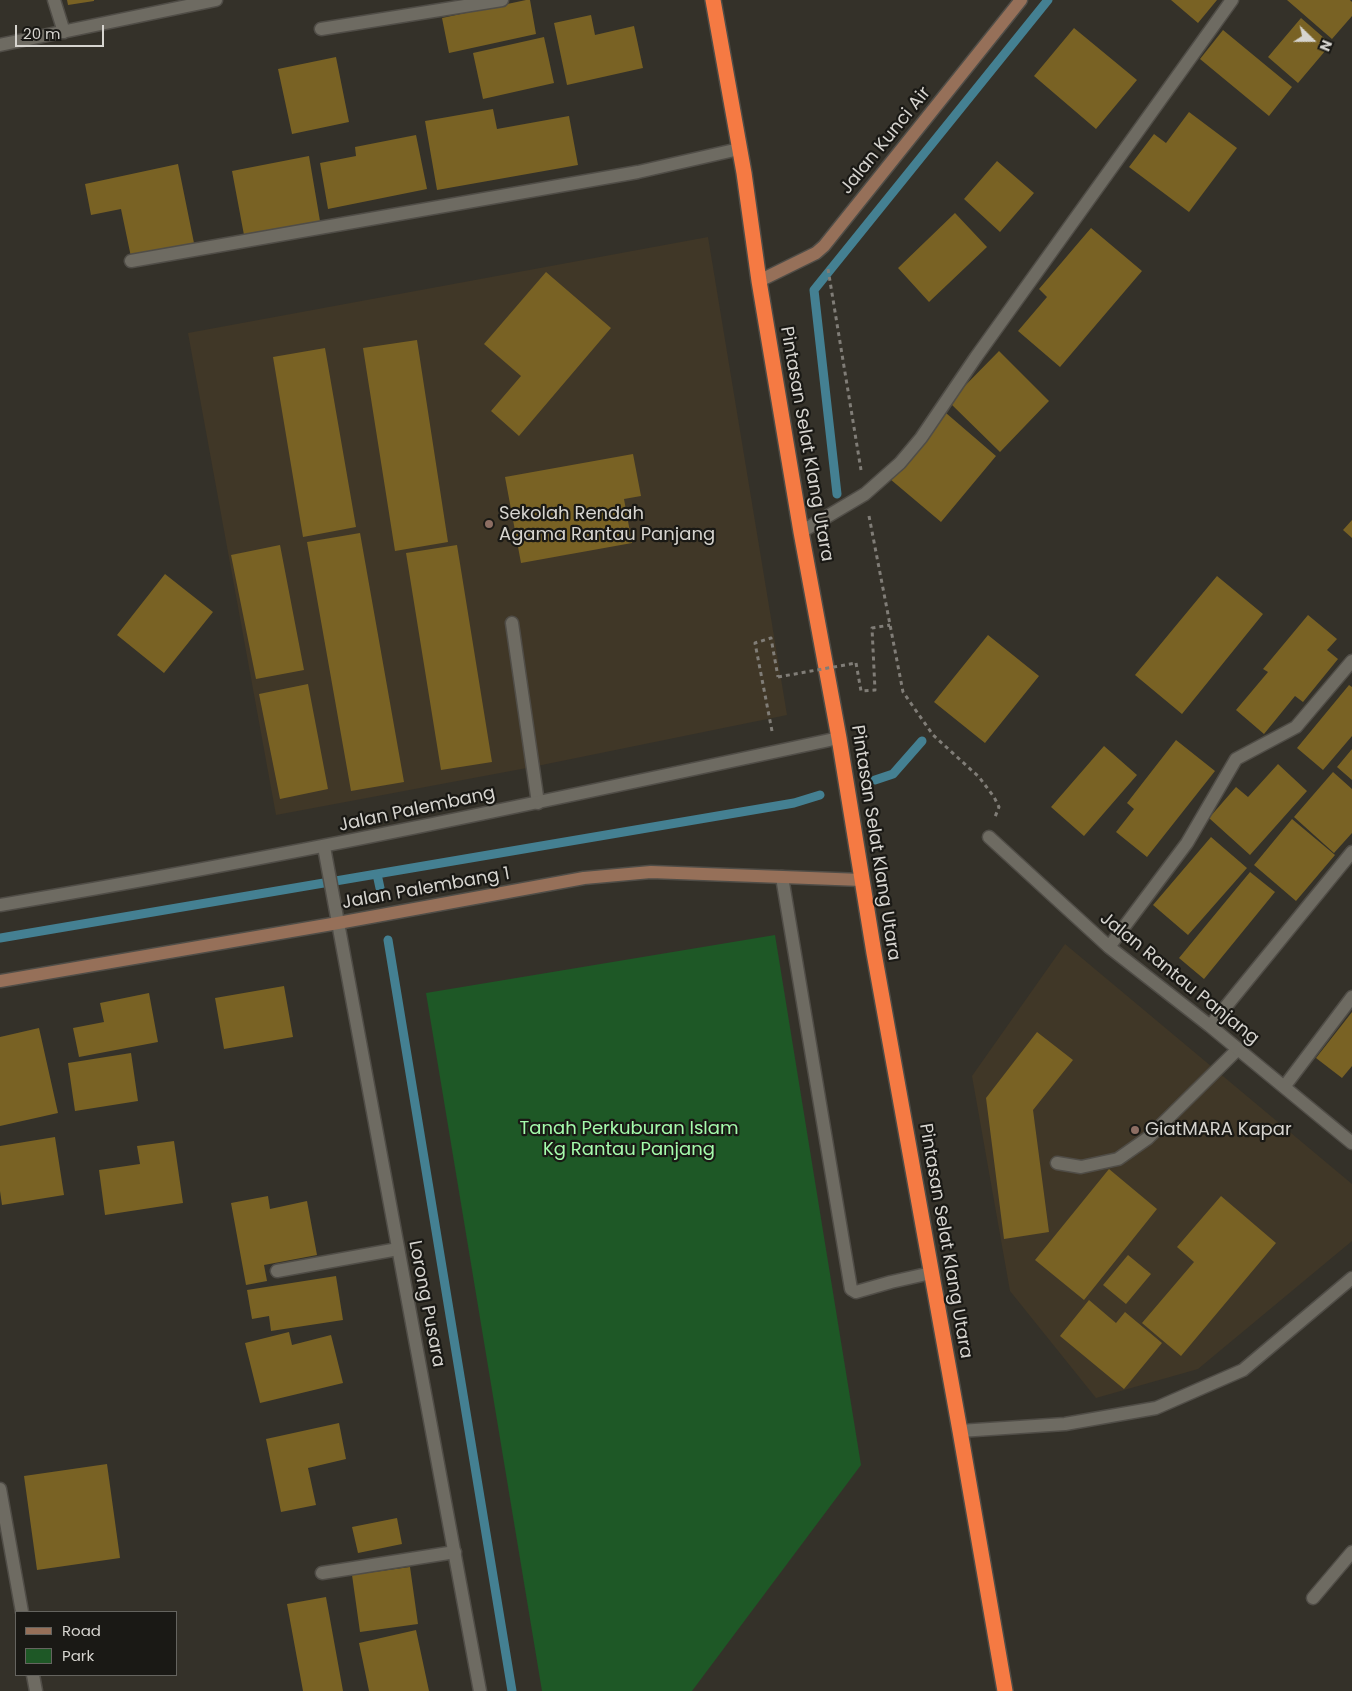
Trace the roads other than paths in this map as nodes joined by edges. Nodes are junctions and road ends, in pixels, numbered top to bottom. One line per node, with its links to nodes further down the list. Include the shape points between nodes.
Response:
1 (54, 0): 8 (street)
2 (216, 0): 8 (street)
3 (502, 0): 7 (street)
4 (713, 0): 10 (highway, Pintasan Selat Klang Utara)
5 (1021, 0): 12 (street, Jalan Kunci Air, via 824,246)
6 (1232, 0): 13 (street, via 921,438 900,463 865,494)
7 (321, 29)
8 (64, 32): 9 (street)
9 (0, 45)
10 (739, 149): 11 (street, via 638,172); 12 (highway, Pintasan Selat Klang Utara)
11 (131, 261)
12 (759, 281): 13 (highway, Pintasan Selat Klang Utara)
13 (801, 532): 16 (highway, Pintasan Selat Klang Utara)
14 (512, 623): 17 (street)
15 (1352, 661): 25 (street, via 1296,727 1236,759 1187,843)
16 (839, 738): 17 (street, Jalan Palembang); 22 (highway, Pintasan Selat Klang Utara)
17 (538, 803): 19 (street, Jalan Palembang)
18 (989, 837): 25 (street, Jalan Rantau Panjang)
19 (324, 847): 23 (street, Jalan Palembang); 24 (street, Lorong Pusara)
20 (1352, 852): 28 (street)
21 (782, 876): 22 (street, Jalan Palembang 1); 24 (street, Jalan Palembang 1, via 651,872 584,878); 35 (street, via 851,1289 856,1292)
22 (862, 880): 35 (highway, Pintasan Selat Klang Utara)
23 (0, 905)
24 (338, 923): 26 (street, Jalan Palembang 1); 33 (street, Lorong Pusara)
25 (1109, 947): 28 (street, Jalan Rantau Panjang)
26 (0, 981)
27 (1352, 997): 30 (street)
28 (1210, 1026): 29 (street, Jalan Rantau Panjang)
29 (1238, 1049): 30 (street, Jalan Rantau Panjang); 32 (street, via 1148,1138 1118,1159 1081,1168)
30 (1284, 1087): 31 (street, Jalan Rantau Panjang)
31 (1352, 1143)
32 (1057, 1163)
33 (398, 1249): 34 (street); 39 (street, Lorong Pusara)
34 (278, 1271)
35 (931, 1273): 37 (highway, Pintasan Selat Klang Utara)
36 (1352, 1278): 37 (street, via 1242,1370 1156,1408 1065,1424)
37 (960, 1431): 47 (highway, Pintasan Selat Klang Utara)
38 (0, 1489): 43 (street)
39 (454, 1552): 41 (street); 46 (street, Lorong Pusara)
40 (1352, 1552): 42 (street)
41 (322, 1573)
42 (1313, 1598)
43 (22, 1611)
44 (34, 1676): 45 (street)
45 (36, 1691)
46 (480, 1691)
47 (1005, 1691)

